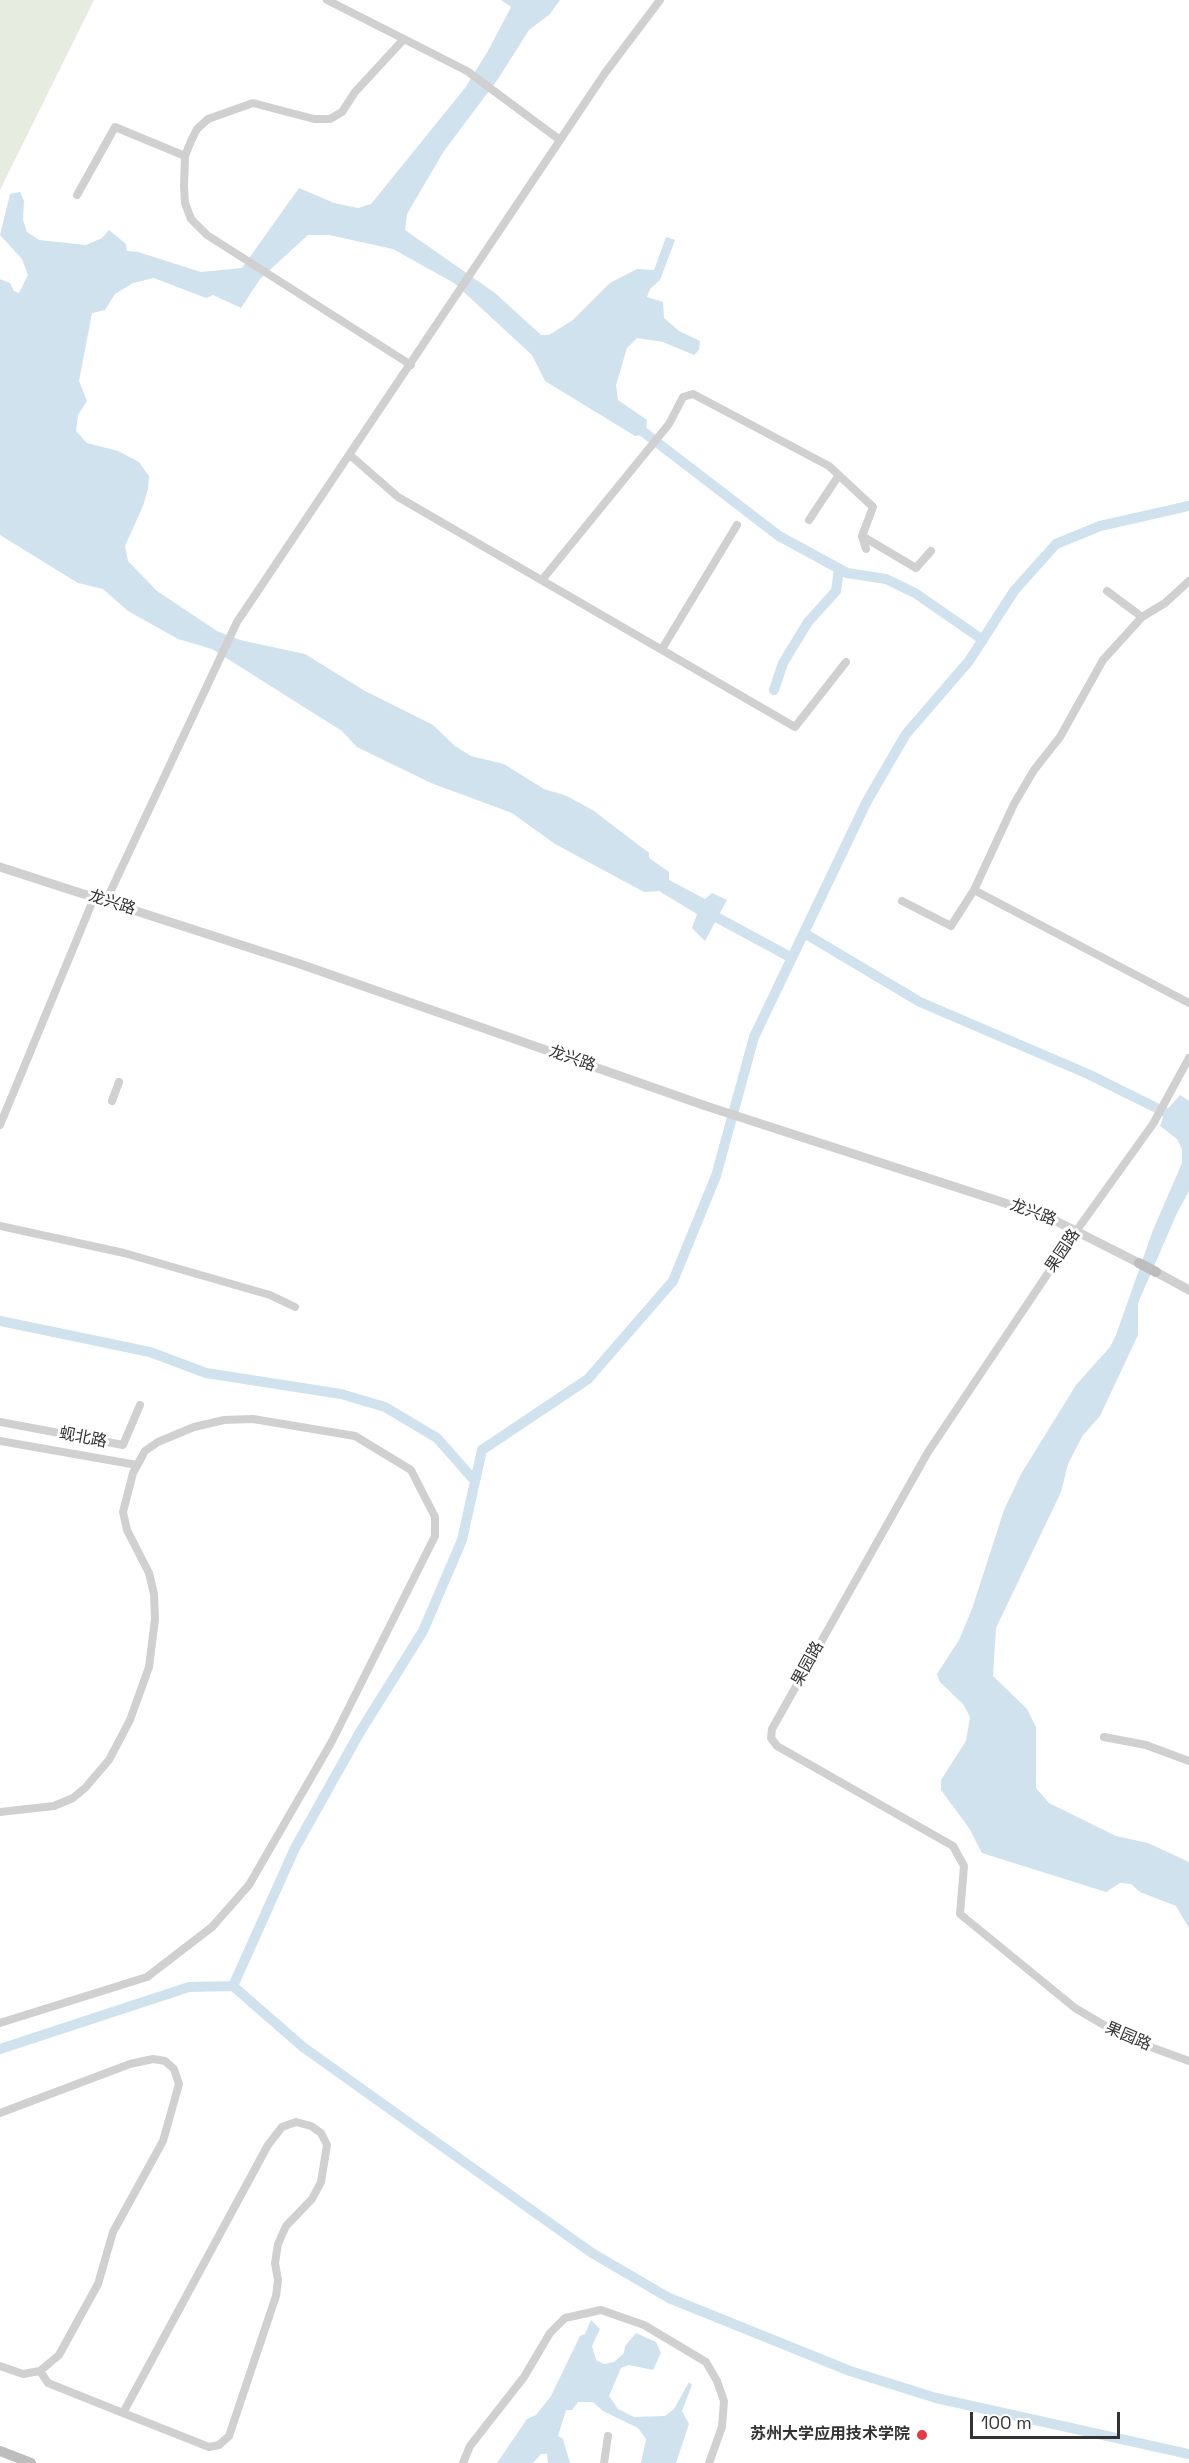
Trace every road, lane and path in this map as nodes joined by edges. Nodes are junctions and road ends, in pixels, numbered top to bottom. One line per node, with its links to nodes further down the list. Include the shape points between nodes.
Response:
1 (327, 0): 3 (street)
2 (660, 0): 4 (street)
3 (404, 39): 4 (street, via 467,71); 5 (street, via 355,92 342,112 330,119 314,119 253,103 208,119 197,129)
4 (560, 140): 7 (street)
5 (185, 156): 6 (street, via 115,127); 7 (street, via 185,203 191,219 207,235)
6 (77, 195)
7 (411, 365): 8 (street)
8 (351, 456): 15 (street, via 398,497); 24 (street, via 236,625)
9 (839, 476): 10 (street); 12 (street, via 873,507); 15 (street, via 829,466 693,394 683,397 669,424)
10 (809, 520)
11 (736, 525): 19 (street)
12 (862, 536): 13 (street); 14 (street, via 916,568)
13 (866, 549)
14 (931, 551)
15 (542, 580): 19 (street)
16 (1189, 581): 18 (street)
17 (1107, 591): 18 (street)
18 (1142, 617): 22 (street, via 1103,660 1060,737 1034,770)
19 (662, 650): 20 (street, via 795,727)
20 (846, 662)
21 (0, 867): 23 (street, 龙兴路)
22 (974, 890): 25 (street, via 951,926); 26 (street)
23 (94, 898): 24 (street, 龙兴路); 30 (street)
24 (106, 901): 32 (street, 龙兴路, via 289,960 706,1106 1048,1217)
25 (902, 902)
26 (1189, 1003)
27 (1189, 1058): 32 (street, 果园路, via 1153,1124)
28 (119, 1082): 29 (street)
29 (112, 1101)
30 (0, 1125)
31 (0, 1226): 36 (street, via 124,1253 270,1295)
32 (1077, 1230): 33 (street, 龙兴路); 45 (street, 果园路, via 911,1478 772,1729 771,1738 777,1746 953,1846 964,1866 960,1914 1074,2008 1126,2038)
33 (1139, 1263): 34 (main road)
34 (1156, 1272): 35 (street)
35 (1189, 1290)
36 (295, 1307)
37 (140, 1405): 38 (street, 蚬北路, via 123,1445)
38 (0, 1422)
39 (0, 1441): 40 (street)
40 (137, 1465): 43 (street, via 123,1512 127,1530 149,1573 154,1619 149,1667 130,1720 109,1760 73,1798 54,1806); 44 (street, via 145,1451 158,1442 210,1422 253,1419 344,1432 411,1470 435,1516 435,1536 354,1700 264,1863 212,1927 147,1977)
41 (1104, 1737): 42 (street, via 1146,1745)
42 (1189, 1761)
43 (0, 1812)
44 (0, 2023)
45 (1189, 2061)
46 (0, 2113): 48 (street, via 153,2059 165,2061 174,2069 179,2084 163,2141 113,2232 98,2284 59,2355)
47 (0, 2366): 48 (street, via 23,2374)
48 (40, 2371): 49 (street, via 48,2383)
49 (123, 2413): 49 (street, via 208,2447 219,2445 229,2436 276,2296 278,2244 286,2226 312,2199 321,2182 327,2145 321,2133 311,2126 296,2122 282,2127 268,2145)
50 (609, 2436): 54 (street)
51 (0, 2451): 52 (main road)
52 (31, 2463)
53 (463, 2463): 55 (street, via 470,2446 524,2377 550,2333 565,2318 601,2310 644,2325 706,2362 724,2401 722,2427)
54 (604, 2463)
55 (708, 2463)

